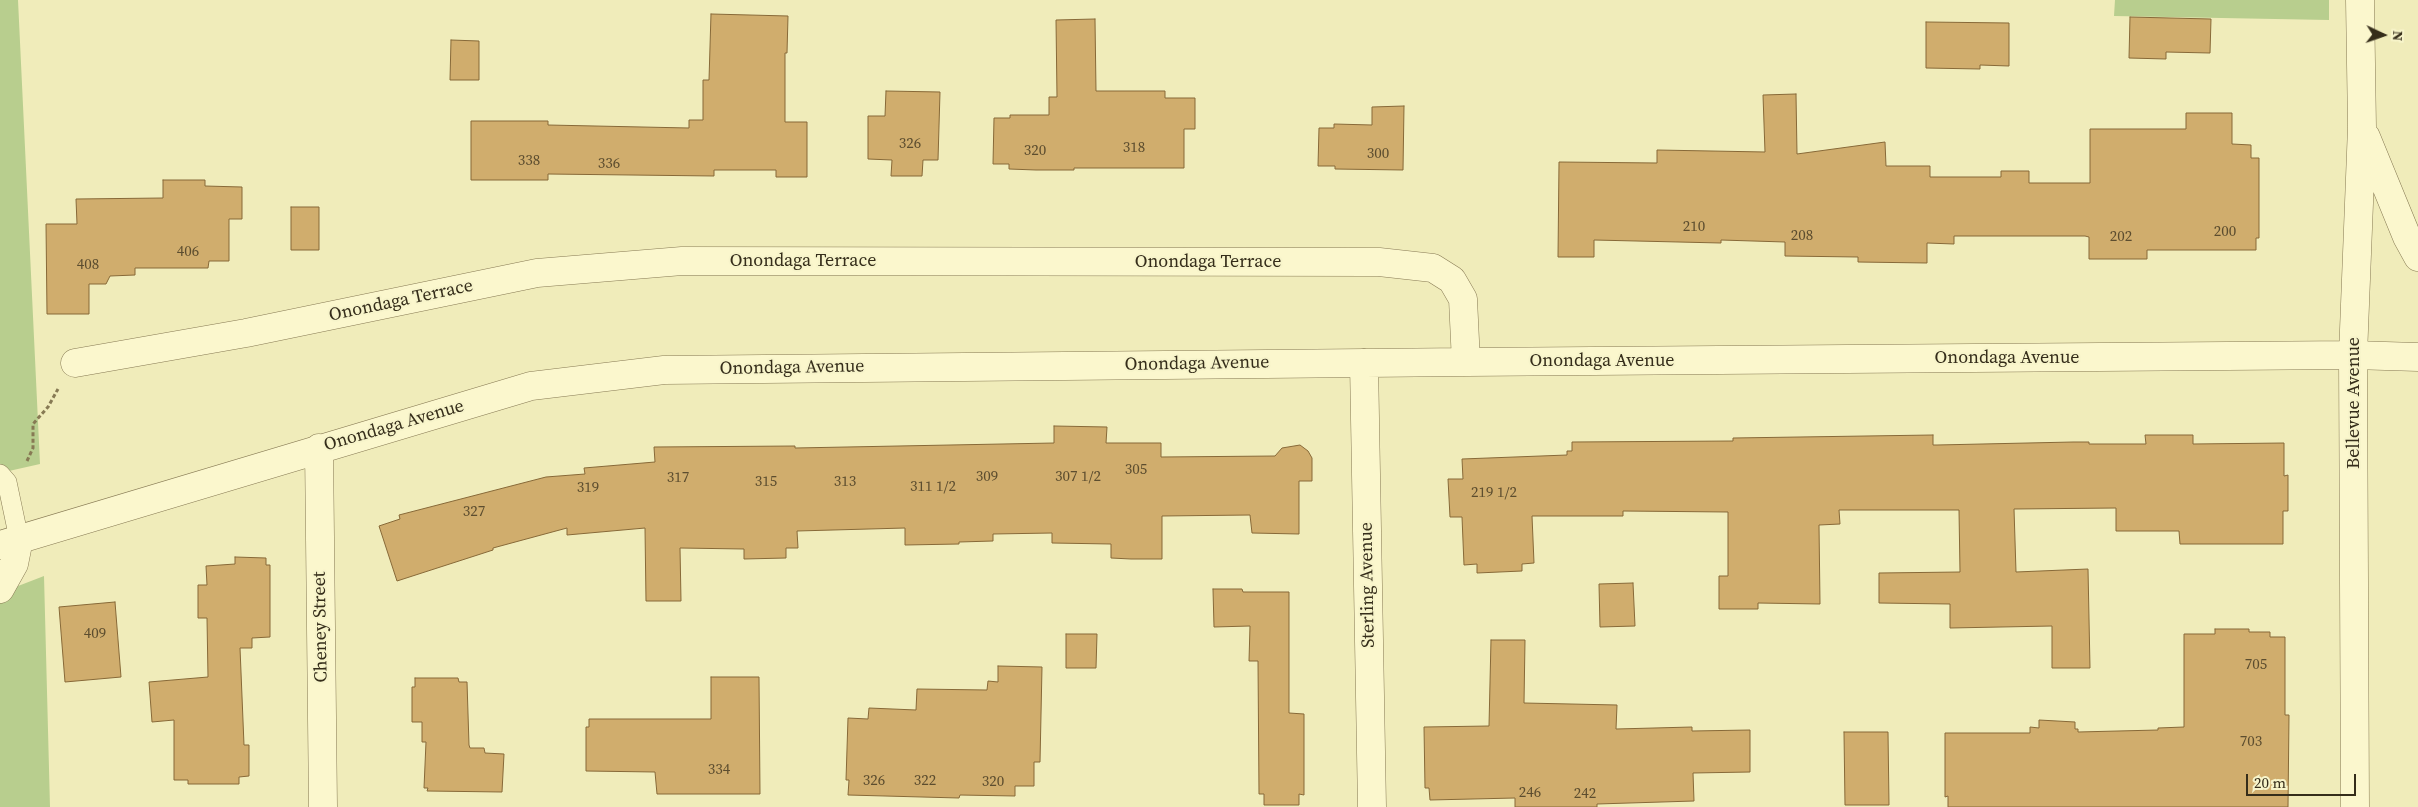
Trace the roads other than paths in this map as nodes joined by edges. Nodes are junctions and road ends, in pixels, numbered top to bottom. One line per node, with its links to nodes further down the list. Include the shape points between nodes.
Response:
1 (2360, 0): 2 (street, Bellevue Avenue)
2 (2362, 127): 3 (street); 4 (street, Bellevue Avenue)
3 (2418, 257)
4 (2353, 355): 5 (street, Onondaga Avenue); 7 (street, Onondaga Avenue); 15 (street, Bellevue Avenue)
5 (2418, 357)
6 (1364, 362): 7 (street, Onondaga Avenue); 9 (street, Onondaga Avenue, via 664,370 532,386); 14 (street, Sterling Avenue)
7 (1466, 362): 8 (street, Onondaga Terrace, via 1463,299 1452,280 1433,268 1379,262 682,261 537,273 246,333)
8 (74, 363)
9 (319, 448): 11 (street, Onondaga Avenue); 13 (street, Cheney Street)
10 (4, 478): 11 (lane)
11 (10, 542): 12 (street, via 14,564)
12 (0, 589)
13 (324, 807)
14 (1372, 807)
15 (2355, 807)

